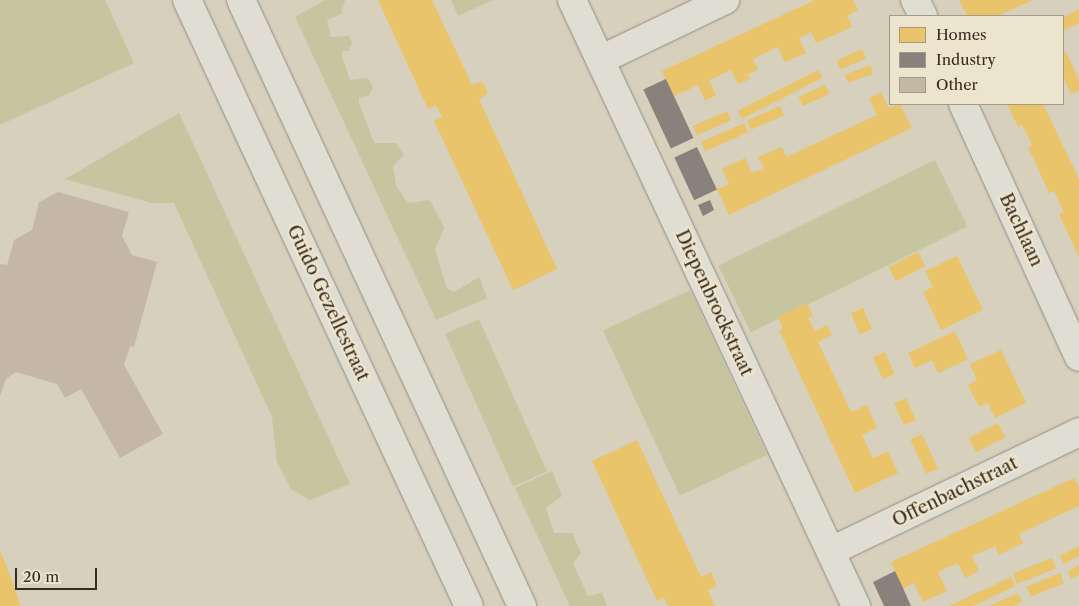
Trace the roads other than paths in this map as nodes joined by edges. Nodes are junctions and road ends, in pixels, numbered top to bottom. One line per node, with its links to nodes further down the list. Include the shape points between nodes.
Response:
1 (187, 0): 12 (street, Guido Gezellestraat)
2 (241, 0): 13 (street)
3 (572, 0): 7 (street, Diepenbrockstraat)
4 (725, 0): 7 (street)
5 (915, 0): 6 (street)
6 (922, 15)
7 (600, 60): 11 (street, Diepenbrockstraat)
8 (963, 105): 9 (street, Bachlaan)
9 (1079, 357)
10 (1079, 432): 11 (street, Offenbachstraat)
11 (831, 551): 14 (street, Diepenbrockstraat)
12 (469, 606)
13 (522, 606)
14 (856, 606)

